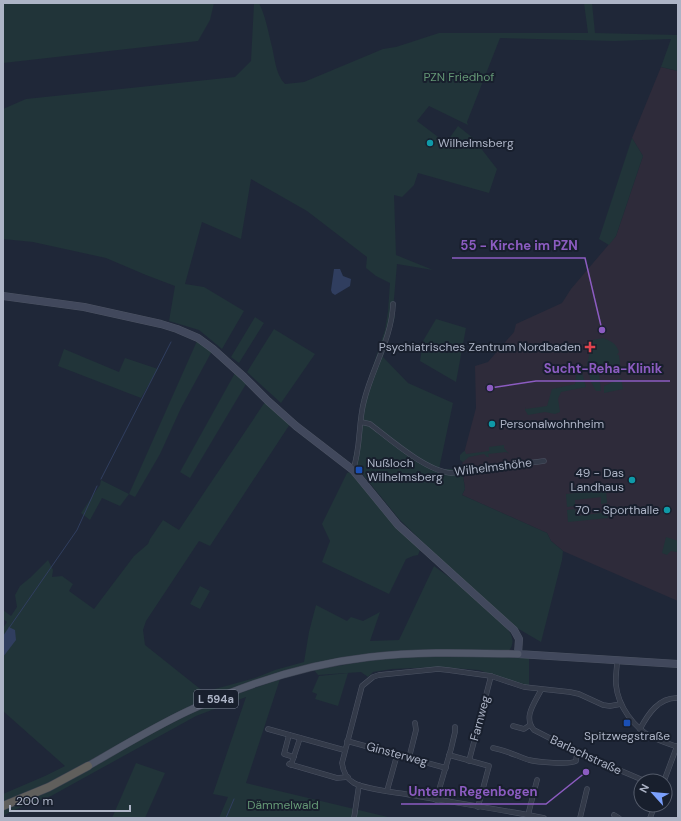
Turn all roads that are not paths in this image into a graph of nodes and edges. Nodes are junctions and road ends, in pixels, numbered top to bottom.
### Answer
1 (3, 296) edge
2 (393, 304) dead end
3 (361, 422) junction
4 (544, 461) dead end
5 (353, 470) junction
6 (518, 654) junction
7 (617, 661) junction
8 (678, 664) edge
9 (491, 676) junction
10 (541, 690) junction
11 (678, 698) edge
12 (620, 704) junction
13 (415, 723) dead end
14 (530, 725) junction
15 (512, 726) dead end
16 (455, 727) dead end
17 (268, 729) dead end
18 (640, 729) junction
19 (289, 735) junction
20 (300, 738) junction
21 (347, 741) junction
22 (677, 747) edge
23 (492, 748) dead end
24 (344, 750) junction
25 (577, 752) junction
26 (397, 754) junction
27 (449, 755) junction
28 (294, 757) junction
29 (409, 758) junction
30 (469, 761) junction
31 (88, 766) joint
32 (446, 768) junction
33 (667, 773) edge
34 (633, 776) edge
35 (348, 777) junction
36 (537, 780) dead end
37 (359, 785) junction
38 (587, 789) dead end
39 (387, 791) junction
40 (436, 800) junction
41 (3, 806) edge
42 (478, 807) junction
43 (528, 815) junction
44 (614, 815) dead end
45 (354, 818) edge
46 (544, 818) edge
47 (580, 818) edge
48 (619, 818) edge

1 - 5 main road
2 - 3 street
3 - 4 street, Wilhelmshöhe
3 - 5 street
5 - 6 main road
6 - 7 main road
6 - 31 main road, L 594a
7 - 8 main road
7 - 12 street
9 - 10 street
9 - 21 street
9 - 30 street, Farnweg
10 - 12 street
10 - 14 street
11 - 18 street
12 - 18 street
13 - 29 street
14 - 15 street
14 - 25 street, Barlachstraße
16 - 27 street
17 - 19 street
18 - 22 street
19 - 20 street
19 - 28 street
20 - 24 street
20 - 28 street
21 - 24 street
21 - 26 street, Ginsterweg
22 - 33 street
23 - 25 street
24 - 35 street
25 - 34 street, Barlachstraße
26 - 29 street, Ginsterweg
26 - 39 street
27 - 30 street
27 - 32 street
28 - 35 street
29 - 32 street, Ginsterweg
30 - 42 street
31 - 41 highway, L 594a
32 - 40 street
35 - 37 street
36 - 43 street
37 - 39 street
37 - 45 street
38 - 47 street
39 - 40 street
40 - 42 street
42 - 43 street
43 - 46 street
44 - 48 street

